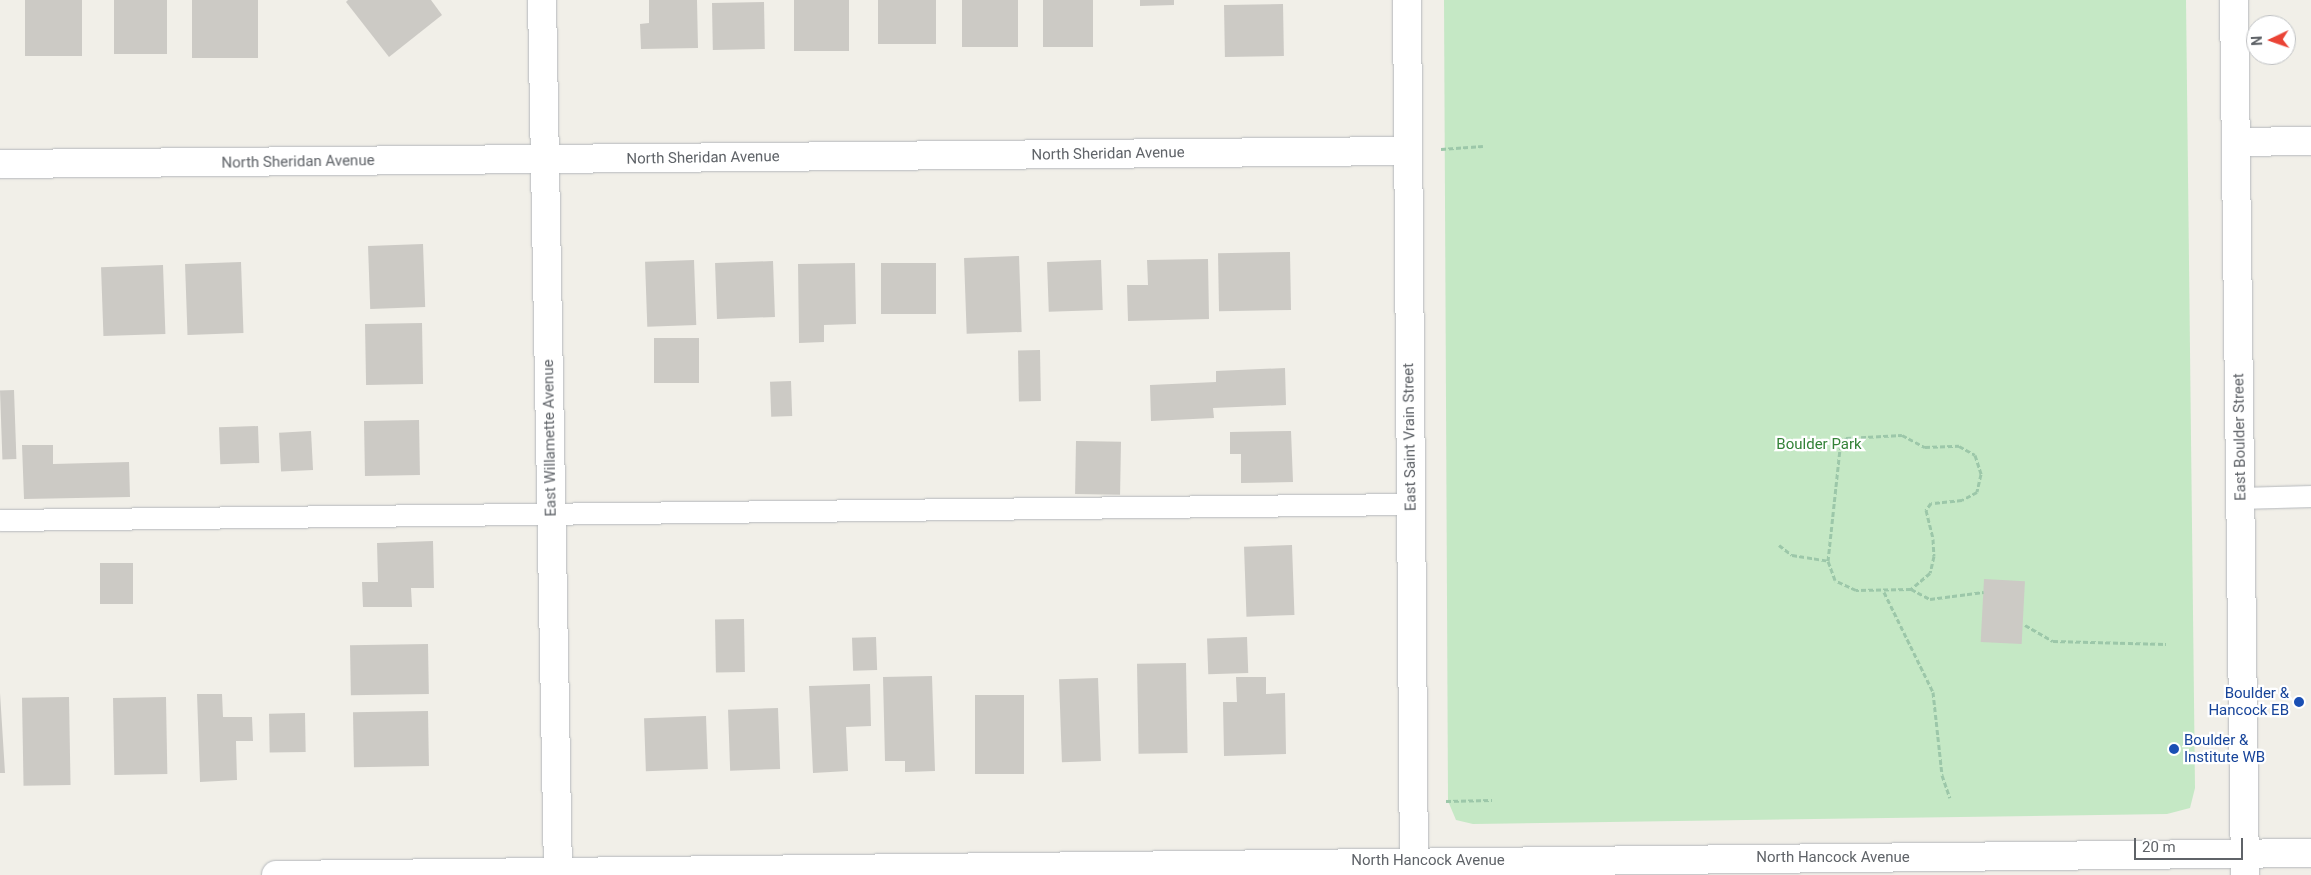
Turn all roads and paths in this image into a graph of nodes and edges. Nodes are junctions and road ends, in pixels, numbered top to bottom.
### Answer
1 (542, 0) edge
2 (1407, 0) edge
3 (2234, 0) edge
4 (2311, 141) edge
5 (2236, 142) junction
6 (1483, 146) dead end
7 (1406, 151) junction
8 (544, 160) junction
9 (0, 164) edge
10 (2311, 496) edge
11 (2240, 498) junction
12 (1410, 504) junction
13 (552, 516) junction
14 (0, 520) edge
15 (1779, 545) dead end
16 (1828, 561) junction
17 (1910, 588) junction
18 (1884, 591) junction
19 (1984, 592) dead end
20 (2025, 624) dead end
21 (2166, 644) dead end
22 (1950, 798) dead end
23 (1492, 800) dead end
24 (1413, 803) junction
25 (2311, 853) edge
26 (2245, 865) edge
27 (1914, 866) edge
28 (1414, 868) edge
29 (844, 871) edge
30 (558, 873) edge
31 (276, 875) edge

1 - 8 street, East Willamette Avenue
2 - 7 street, East Saint Vrain Street
3 - 5 street, East Boulder Street
4 - 5 street
5 - 11 street, East Boulder Street
6 - 7 path
7 - 8 street, North Sheridan Avenue
7 - 12 street, East Saint Vrain Street
8 - 9 street, North Sheridan Avenue
8 - 13 street, East Willamette Avenue
10 - 11 lane
11 - 26 street, East Boulder Street
12 - 13 lane
12 - 24 street, East Saint Vrain Street
13 - 14 lane
13 - 30 street, East Willamette Avenue
15 - 16 path
16 - 17 path
16 - 18 path
17 - 18 path
17 - 19 path
18 - 22 path
20 - 21 path
23 - 24 path
24 - 28 street, East Saint Vrain Street
25 - 26 street, North Hancock Avenue
26 - 27 street, North Hancock Avenue
27 - 28 street, North Hancock Avenue
28 - 29 street, North Hancock Avenue
29 - 30 street, North Hancock Avenue
30 - 31 street, North Hancock Avenue

